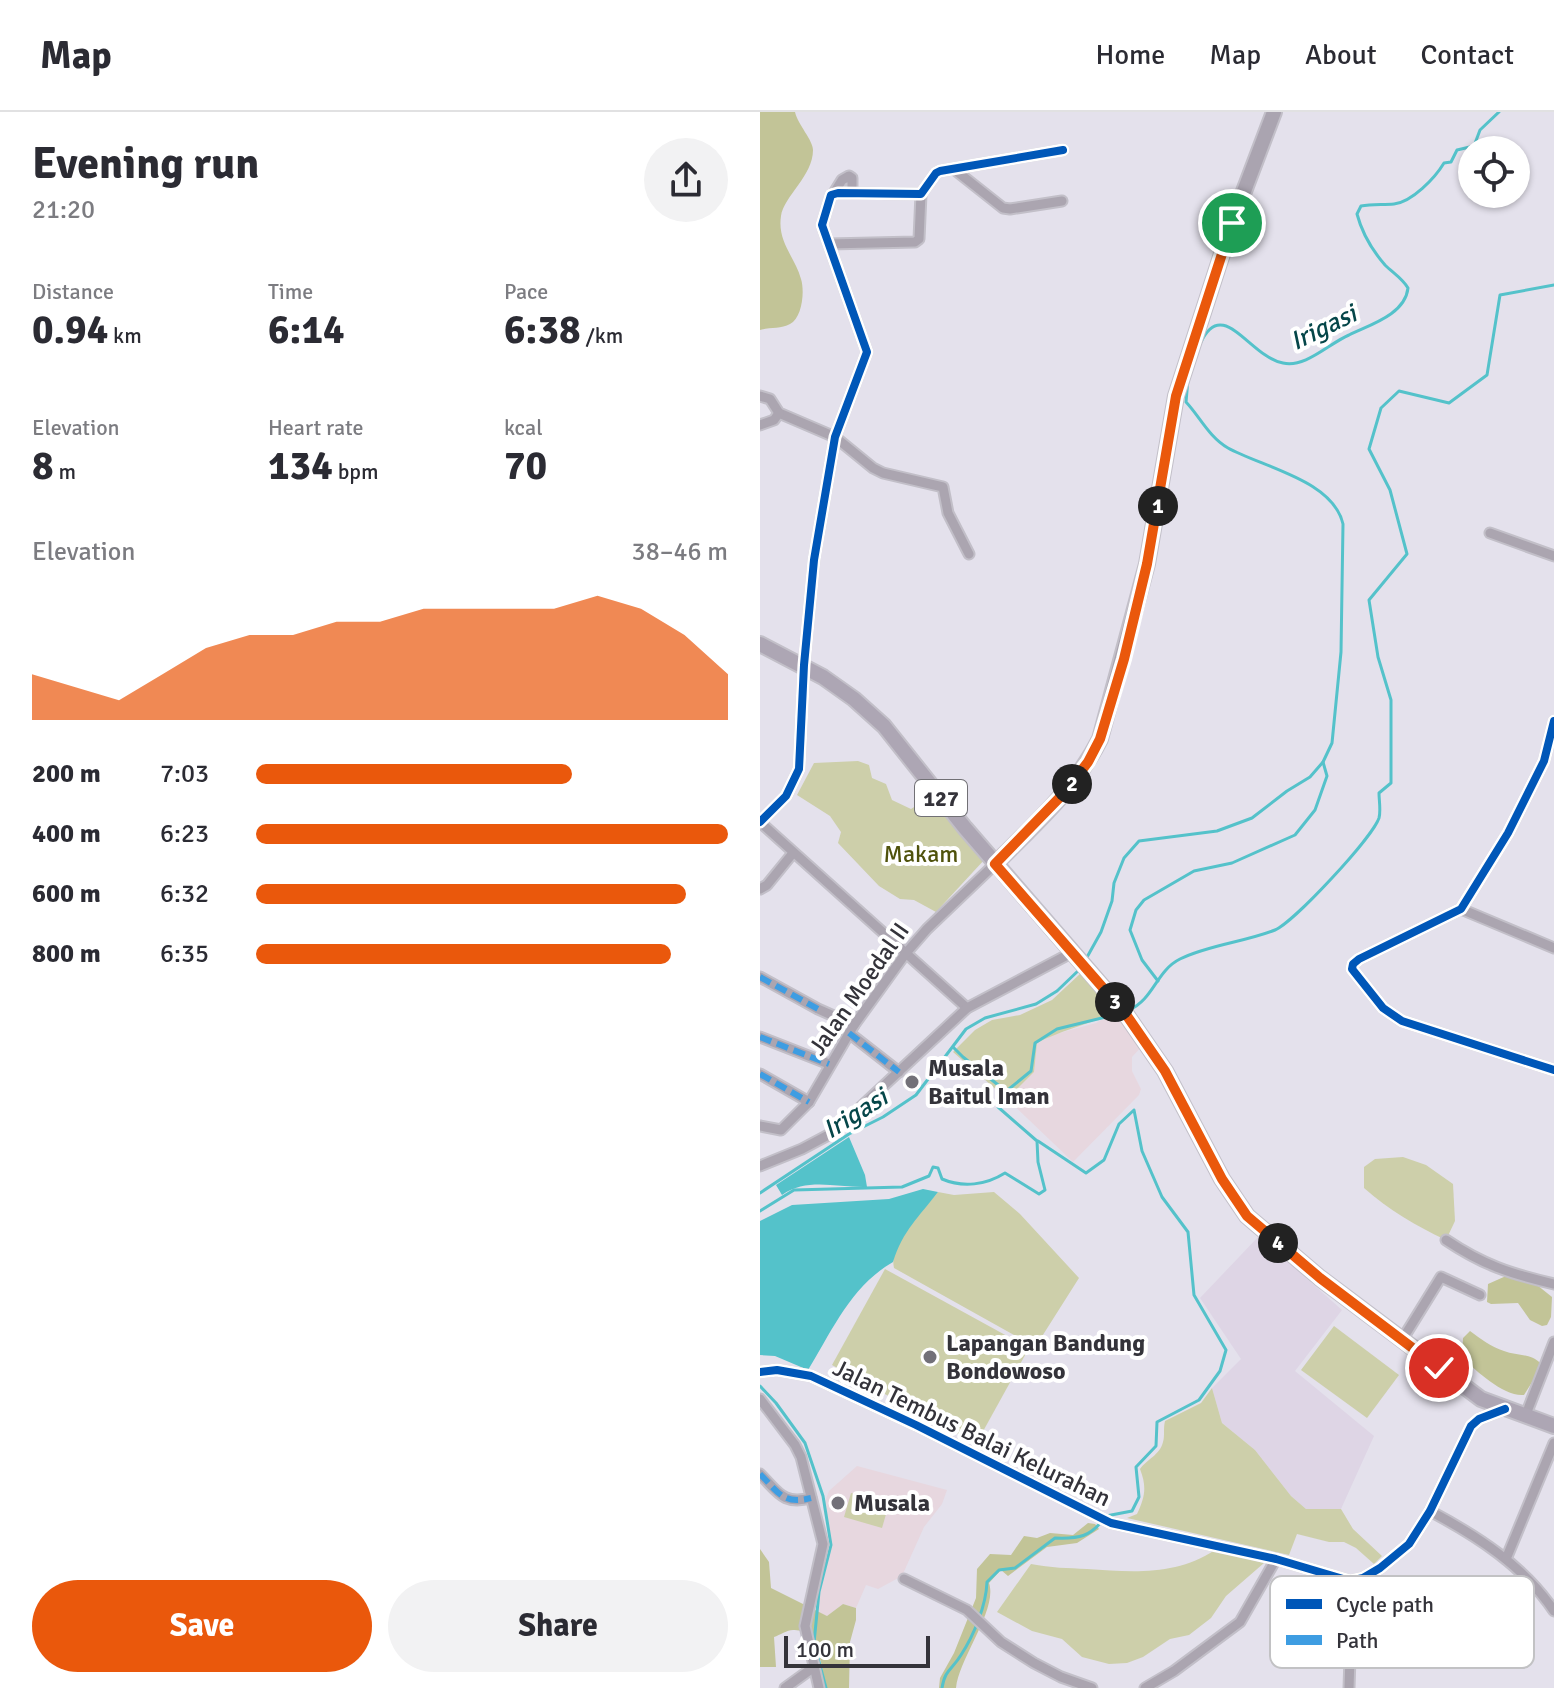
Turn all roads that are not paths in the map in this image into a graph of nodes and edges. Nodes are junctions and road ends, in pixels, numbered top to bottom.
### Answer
1 (1274, 112) edge
2 (1063, 150) dead end
3 (955, 170) junction
4 (834, 193) junction
5 (852, 193) junction
6 (921, 194) junction
7 (1062, 201) dead end
8 (829, 244) junction
9 (760, 396) edge
10 (779, 413) junction
11 (760, 425) edge
12 (835, 437) junction
13 (1490, 533) dead end
14 (969, 554) dead end
15 (1554, 556) edge
16 (760, 644) edge
17 (804, 665) junction
18 (1554, 721) edge
19 (760, 822) edge
20 (793, 853) junction
21 (995, 864) junction
22 (760, 889) edge
23 (1461, 909) junction
24 (1554, 948) edge
25 (1073, 952) junction
26 (906, 953) junction
27 (760, 977) edge
28 (967, 1008) junction
29 (851, 1029) junction
30 (760, 1037) edge
31 (829, 1064) junction
32 (1554, 1070) edge
33 (899, 1072) junction
34 (760, 1074) edge
35 (809, 1102) junction
36 (760, 1126) edge
37 (760, 1166) edge
38 (1446, 1240) dead end
39 (1554, 1284) edge
40 (1480, 1295) dead end
41 (1402, 1340) junction
42 (1554, 1342) edge
43 (760, 1372) edge
44 (760, 1399) edge
45 (1505, 1409) junction
46 (1525, 1417) junction
47 (1554, 1426) edge
48 (1554, 1443) edge
49 (760, 1474) edge
50 (811, 1498) junction
51 (1430, 1511) junction
52 (1276, 1559) junction
53 (1506, 1559) junction
54 (1333, 1576) edge
55 (1366, 1576) edge
56 (1524, 1576) edge
57 (904, 1579) dead end
58 (1534, 1585) edge
59 (1554, 1611) edge
60 (814, 1667) junction
61 (1350, 1668) edge
62 (785, 1688) edge
63 (819, 1688) edge
64 (1092, 1688) edge
65 (1145, 1688) edge
66 (1349, 1688) edge

1 - 21 main road
2 - 3 street
3 - 6 street
3 - 7 street
4 - 5 street
4 - 5 street
4 - 8 street
5 - 6 street
6 - 8 street
8 - 12 street
9 - 10 street
10 - 11 street
10 - 12 street
12 - 14 street
12 - 17 street
13 - 15 street
16 - 17 main road, 127
17 - 19 street
17 - 21 main road, 127
18 - 23 street
19 - 20 street
20 - 22 street
20 - 26 street
21 - 25 main road, 127
21 - 26 street, Jalan Moedal II
23 - 24 street
23 - 32 street
25 - 28 street
25 - 41 main road, 127
26 - 28 street
26 - 29 street, Jalan Moedal II
27 - 29 street
28 - 33 street
29 - 31 street, Jalan Moedal II
29 - 33 street
30 - 31 street
31 - 35 street, Jalan Moedal II
33 - 37 street
34 - 35 street
35 - 36 street, Jalan Moedal II
38 - 39 street
40 - 41 street
41 - 45 main road, 127
42 - 46 street
43 - 52 street, Jalan Tembus Balai Kelurahan
44 - 50 street
45 - 46 main road, 127
45 - 51 street
46 - 47 main road, 127
48 - 53 street
49 - 50 street
50 - 60 street
51 - 53 street
51 - 55 street
52 - 54 street, Jalan Tembus Balai Kelurahan
52 - 65 street
53 - 56 street
57 - 64 street
58 - 59 street
60 - 62 street
60 - 63 street
61 - 66 street

